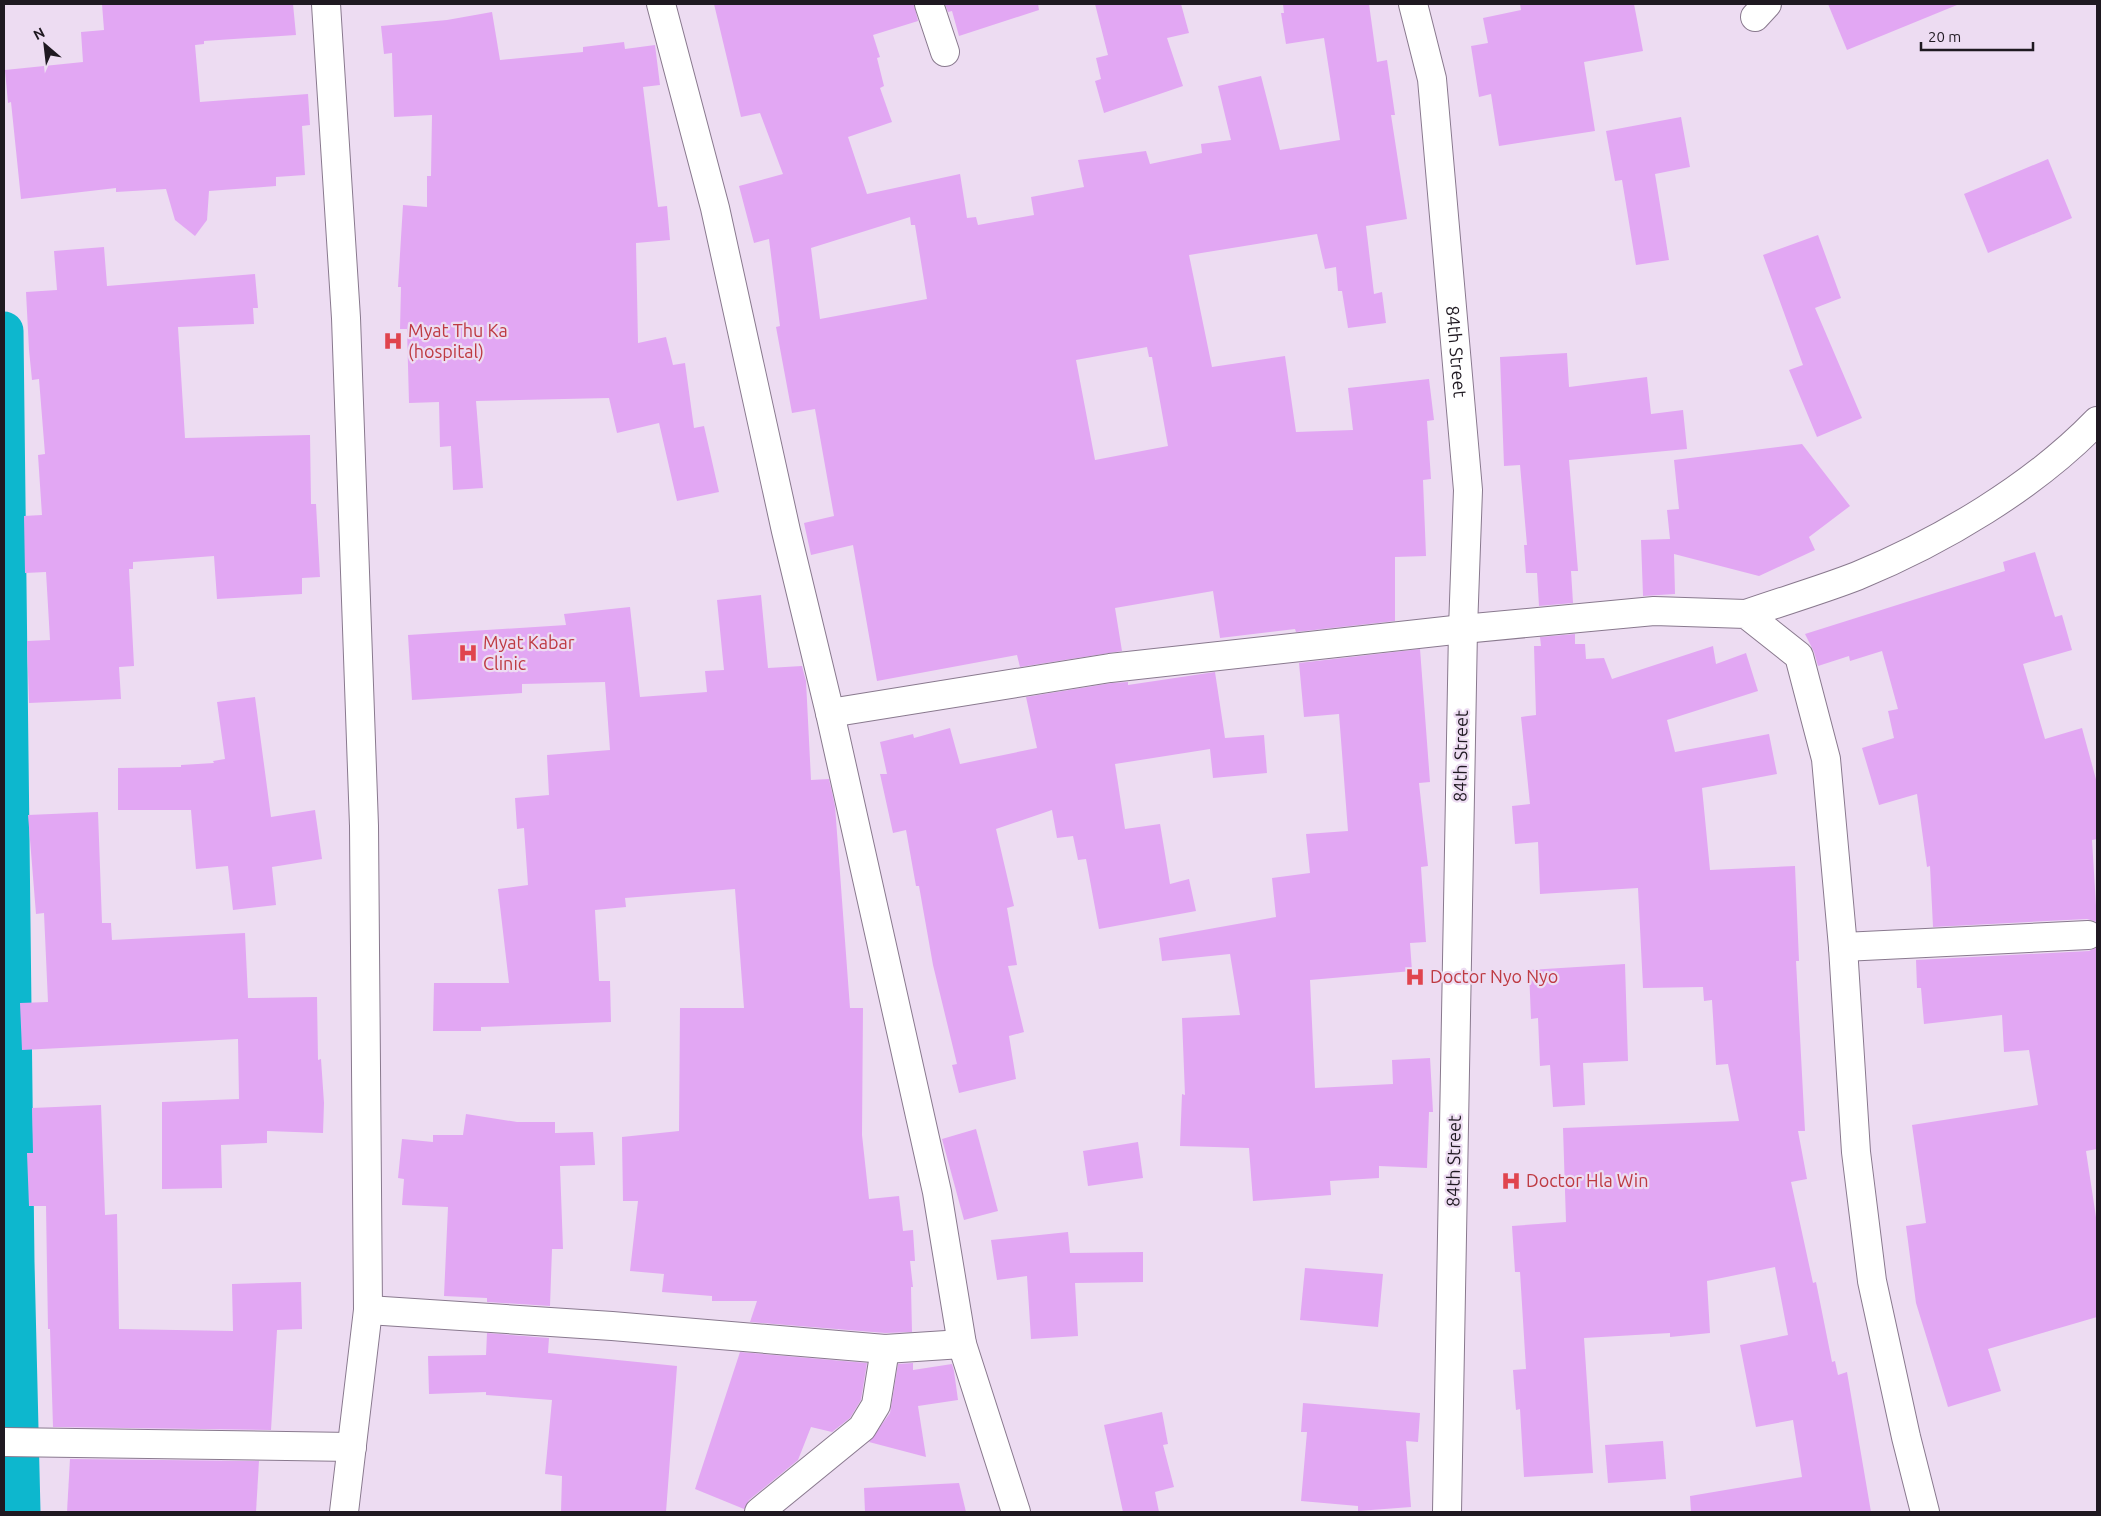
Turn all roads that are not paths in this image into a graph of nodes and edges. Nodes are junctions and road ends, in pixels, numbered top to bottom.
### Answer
1 (326, 4) edge
2 (662, 4) edge
3 (928, 4) edge
4 (1413, 4) edge
5 (945, 52) dead end
6 (2097, 421) edge
7 (1746, 614) junction
8 (1463, 629) junction
9 (830, 713) junction
10 (2088, 935) dead end
11 (1843, 947) junction
12 (368, 1310) junction
13 (962, 1344) junction
14 (884, 1349) junction
15 (16, 1441) edge
16 (352, 1447) junction
17 (344, 1512) edge
18 (759, 1512) edge
19 (1016, 1512) edge
20 (1448, 1512) edge
21 (1924, 1512) edge

1 - 12 street
2 - 9 street
3 - 5 street
4 - 8 street, 84th Street
6 - 7 street
7 - 8 street
7 - 11 street
8 - 9 street
8 - 20 street, 84th Street
9 - 13 street
10 - 11 street
11 - 21 street
12 - 14 street
12 - 16 street
13 - 14 street
13 - 19 street
14 - 18 street
15 - 16 street
16 - 17 street

